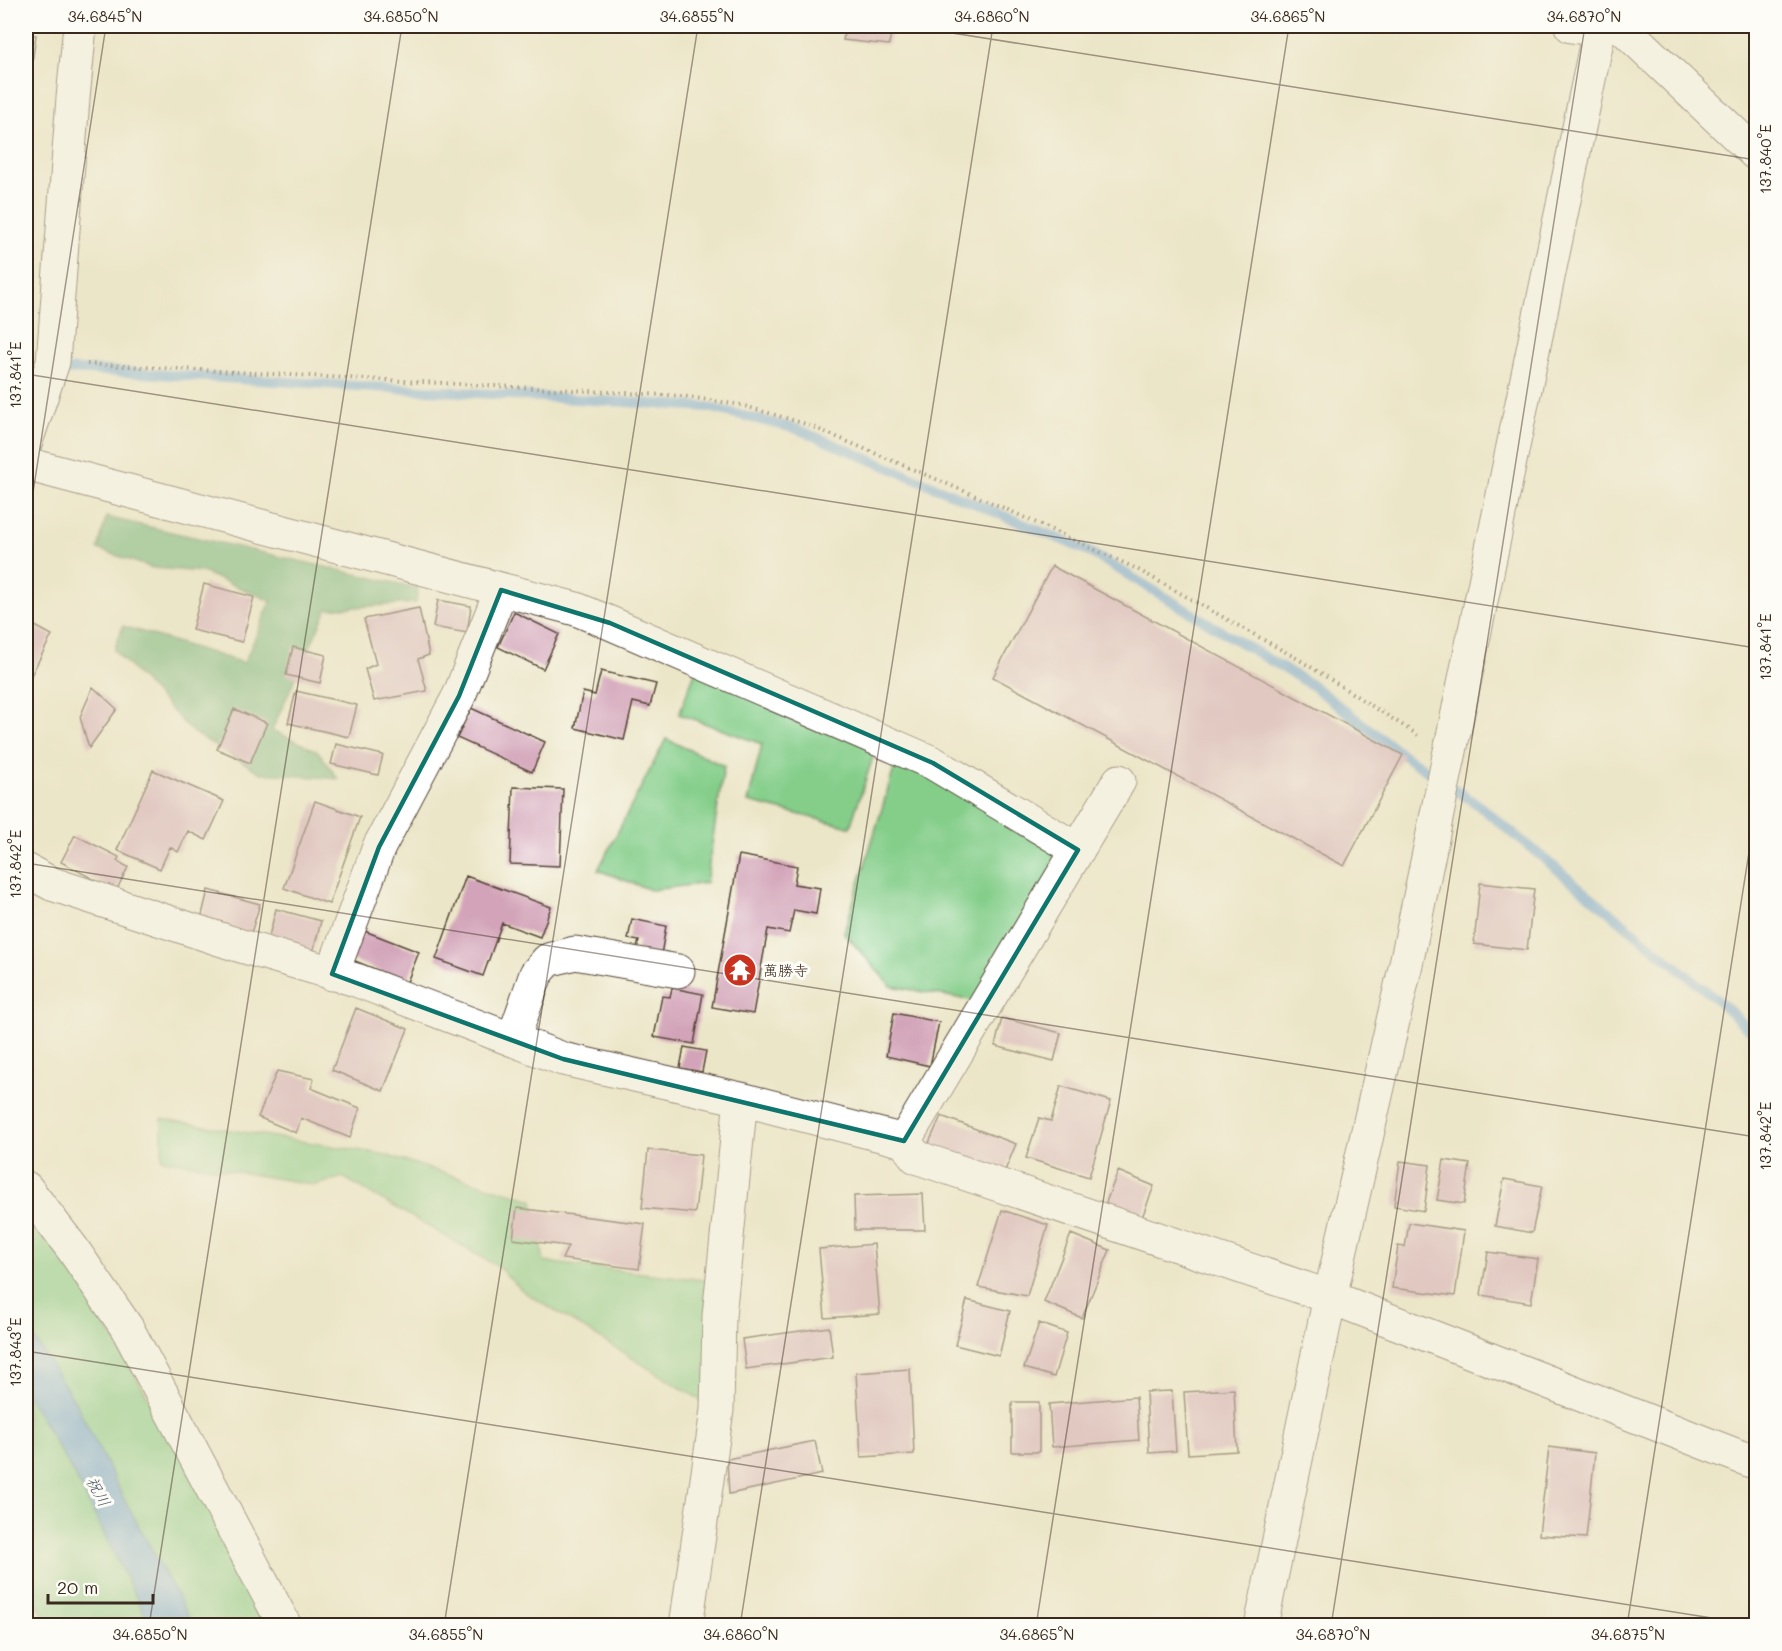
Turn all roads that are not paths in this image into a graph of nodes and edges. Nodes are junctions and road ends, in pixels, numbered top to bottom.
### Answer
1 (80, 26) edge
2 (1598, 27) edge
3 (1756, 154) edge
4 (41, 380) edge
5 (26, 441) edge
6 (26, 464) edge
7 (501, 590) junction
8 (1119, 781) dead end
9 (1078, 850) junction
10 (26, 870) edge
11 (678, 971) dead end
12 (332, 974) junction
13 (513, 1040) junction
14 (741, 1099) junction
15 (904, 1141) junction
16 (26, 1188) edge
17 (1330, 1297) junction
18 (1756, 1463) edge
19 (285, 1626) edge
20 (686, 1626) edge
21 (1262, 1626) edge

1 - 4 street
2 - 3 street
2 - 17 street
4 - 5 street
6 - 7 street
7 - 9 street
7 - 12 street
8 - 9 street
9 - 15 street
10 - 12 street
11 - 13 street
12 - 13 street
13 - 14 street
14 - 15 street
14 - 20 street
15 - 17 street
16 - 19 street
17 - 18 street
17 - 21 street

